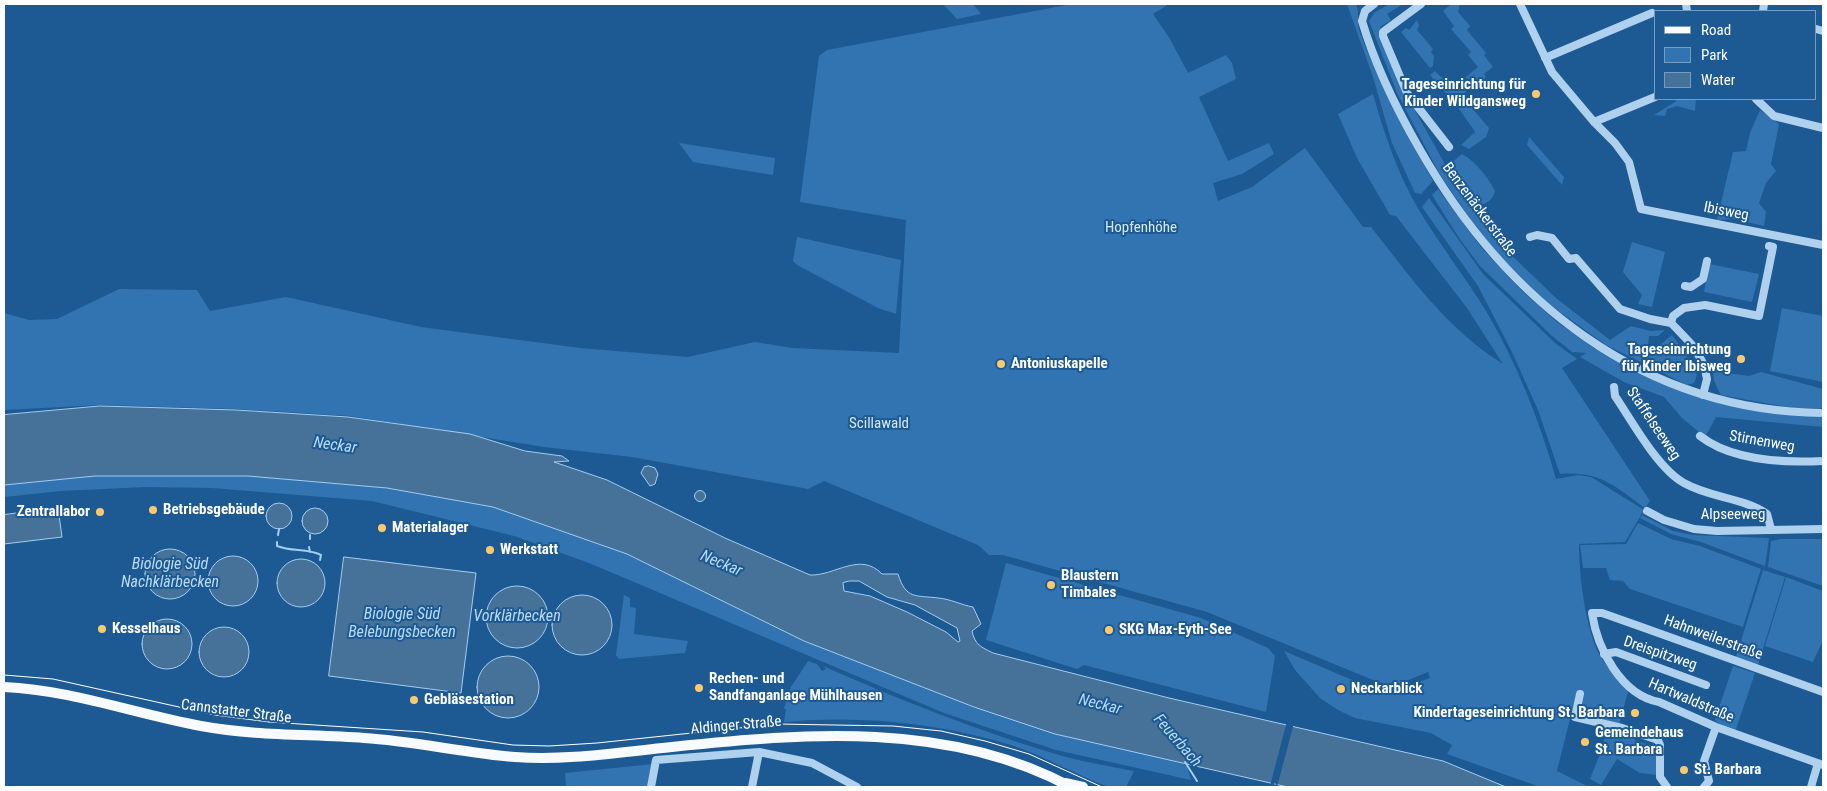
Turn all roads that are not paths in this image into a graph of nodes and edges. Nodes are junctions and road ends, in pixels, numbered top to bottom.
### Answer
1 (1374, 4) edge
2 (1421, 4) edge
3 (1520, 4) edge
4 (1652, 13) dead end
5 (1544, 58) junction
6 (1654, 97) edge
7 (1757, 100) edge
8 (1594, 122) junction
9 (1823, 128) edge
10 (1449, 147) dead end
11 (1530, 238) dead end
12 (1823, 245) edge
13 (1769, 246) dead end
14 (1707, 261) dead end
15 (1685, 286) dead end
16 (1671, 323) junction
17 (1614, 388) dead end
18 (1704, 395) junction
19 (1823, 413) edge
20 (1700, 436) dead end
21 (1823, 462) edge
22 (1647, 510) dead end
23 (1770, 529) junction
24 (1823, 529) edge
25 (1592, 613) joint
26 (1604, 654) junction
27 (1706, 685) dead end
28 (4, 688) edge
29 (1823, 692) edge
30 (1580, 694) dead end
31 (1716, 727) junction
32 (407, 742) joint
33 (759, 752) junction
34 (1821, 764) edge
35 (1061, 782) junction
36 (651, 787) edge
37 (752, 787) edge
38 (857, 787) edge
39 (1071, 787) edge
40 (1083, 787) edge
41 (1667, 787) edge
42 (1704, 787) edge
43 (1811, 787) edge

1 - 18 street, Benzenäckerstraße
2 - 10 street
3 - 5 street
4 - 5 street
5 - 8 street
6 - 8 street
7 - 9 street
8 - 12 street, Ibisweg
11 - 16 street
13 - 16 street
14 - 15 street
16 - 18 street
17 - 23 street, Staffelseeweg
18 - 19 street, Benzenäckerstraße
20 - 21 street, Stirnenweg
22 - 23 street, Alpseeweg
23 - 24 street, Alpseeweg
25 - 26 street, Hartwaldstraße
25 - 29 street, Hahnweilerstraße
26 - 27 street, Dreispitzweg
26 - 31 street, Hartwaldstraße
28 - 32 main road, Cannstatter Straße
30 - 41 street
31 - 34 street, Hartwaldstraße
31 - 42 street
32 - 35 main road, Aldinger Straße
33 - 36 street, Aldinger Straße
33 - 37 street, Aldinger Straße
33 - 38 street, Aldinger Straße
34 - 43 street
35 - 39 main road, Aldinger Straße
35 - 40 main road, Aldinger Straße

